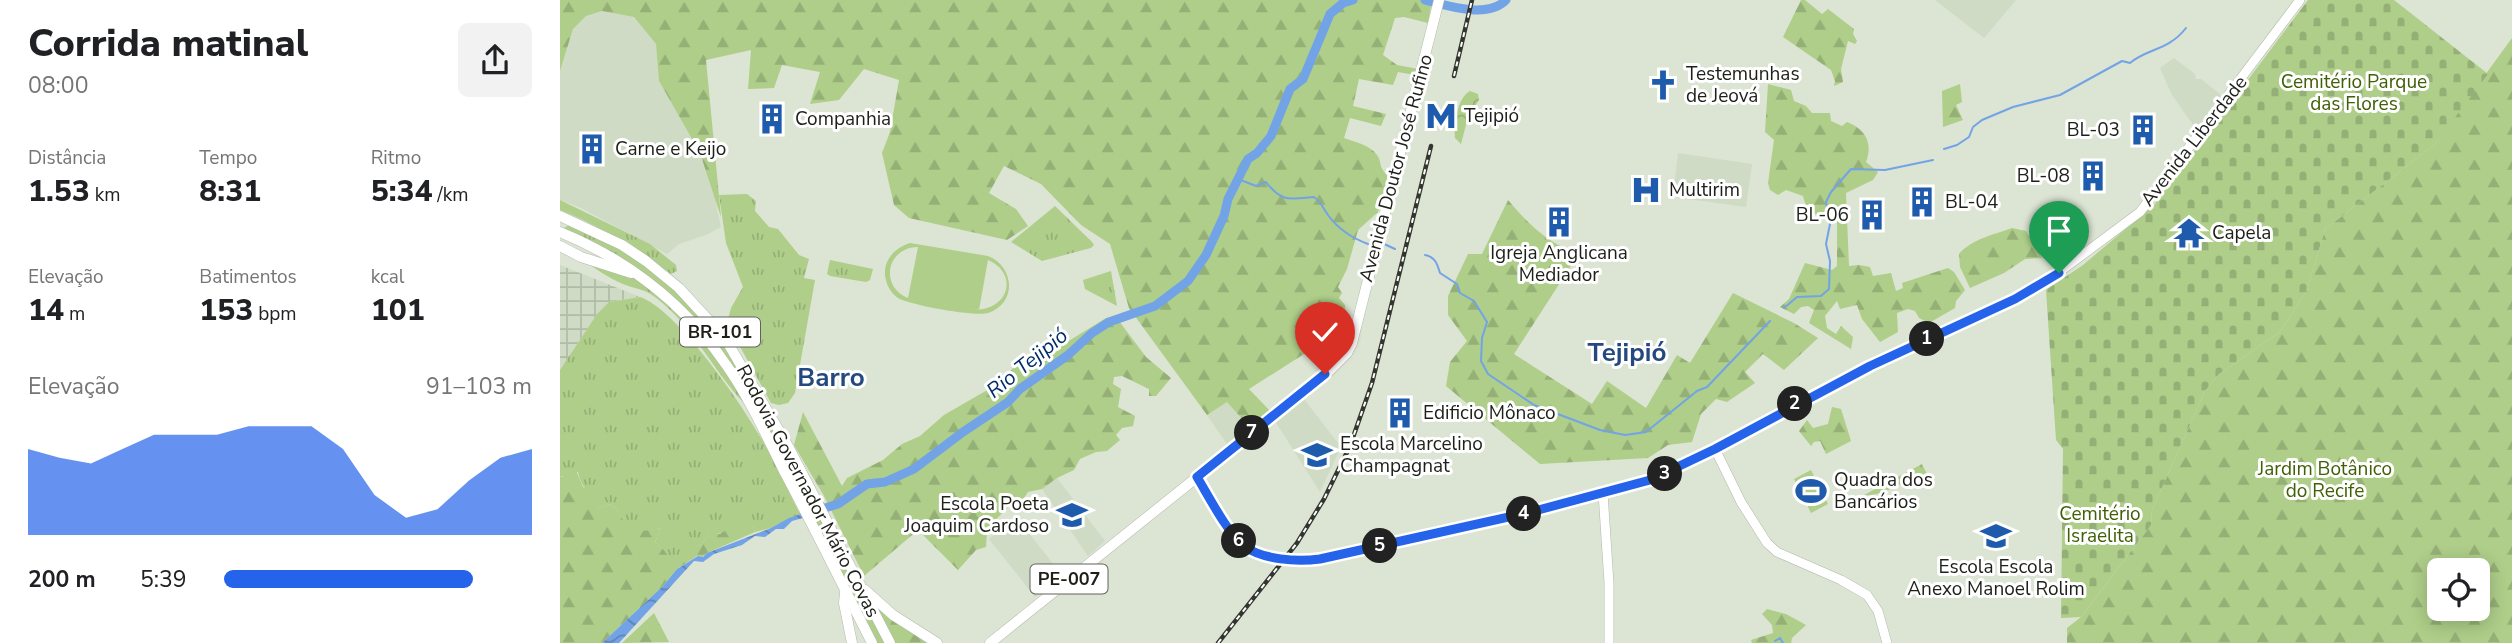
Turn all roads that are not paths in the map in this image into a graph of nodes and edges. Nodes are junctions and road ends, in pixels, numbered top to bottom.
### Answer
1 (2300, 0) edge
2 (1439, 1) edge
3 (560, 216) edge
4 (579, 223) junction
5 (560, 230) edge
6 (560, 246) edge
7 (638, 273) junction
8 (1715, 449) junction
9 (1197, 477) junction
10 (1603, 494) junction
11 (856, 579) junction
12 (845, 593) junction
13 (852, 643) edge
14 (872, 643) edge
15 (890, 643) edge
16 (937, 643) edge
17 (990, 643) edge
18 (1609, 643) edge
19 (1888, 643) edge

1 - 8 main road, Avenida Liberdade
2 - 9 main road, Avenida Doutor José Rufino / PE-007
3 - 4 main road, Rodovia Governador Mário Covas / BR-101
4 - 5 main road
4 - 11 main road, Rodovia Governador Mário Covas / BR-101
5 - 7 main road, Rodovia Governador Mário Covas / BR-101
6 - 7 main road
7 - 12 main road, Rodovia Governador Mário Covas / BR-101
8 - 10 main road, Avenida Liberdade
8 - 19 main road
9 - 10 main road, Avenida Liberdade, bridge
9 - 17 main road, Avenida Doutor José Rufino / PE-007
10 - 18 main road
11 - 15 main road, Rodovia Governador Mário Covas / BR-101
11 - 16 main road
12 - 13 main road
12 - 14 main road, Rodovia Governador Mário Covas / BR-101

